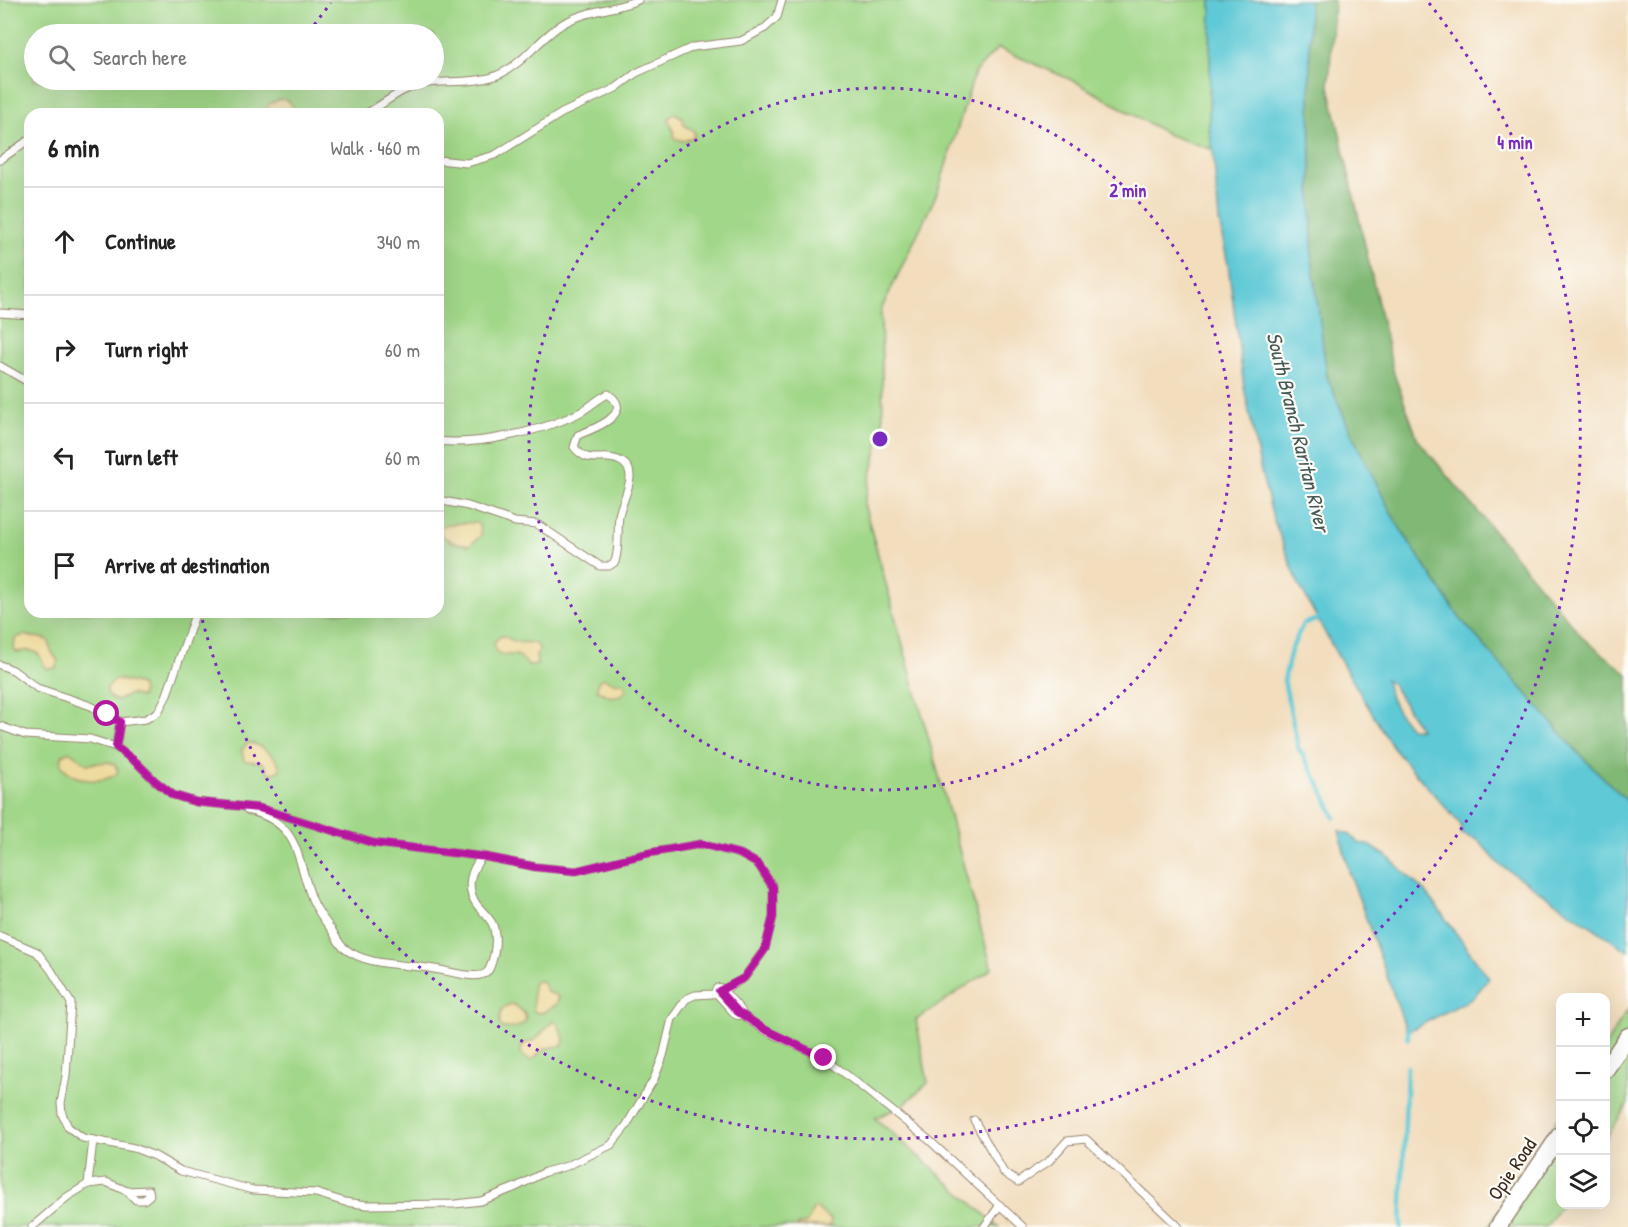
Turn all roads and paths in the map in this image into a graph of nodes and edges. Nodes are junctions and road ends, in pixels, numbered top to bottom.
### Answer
1 (638, 0) edge
2 (782, 0) edge
3 (444, 82) edge
4 (403, 90) edge
5 (374, 108) edge
6 (24, 143) edge
7 (0, 160) edge
8 (444, 161) edge
9 (0, 314) edge
10 (24, 315) edge
11 (0, 366) edge
12 (24, 380) edge
13 (444, 442) edge
14 (444, 501) edge
15 (194, 618) edge
16 (0, 664) edge
17 (120, 722) junction
18 (0, 726) edge
19 (116, 747) junction
20 (218, 804) junction
21 (483, 856) junction
22 (0, 936) edge
23 (719, 991) junction
24 (738, 1012) joint
25 (1628, 1036) edge
26 (1610, 1062) edge
27 (974, 1120) dead end
28 (93, 1140) junction
29 (1556, 1142) edge
30 (88, 1184) junction
31 (127, 1191) dead end
32 (1000, 1205) junction
33 (32, 1227) edge
34 (984, 1227) edge
35 (1023, 1227) edge
36 (1179, 1227) edge
37 (1498, 1227) edge

1 - 3 lane
2 - 8 lane
4 - 5 lane
6 - 7 lane
9 - 10 lane
11 - 12 lane
13 - 14 lane
15 - 17 lane
16 - 17 lane
17 - 19 lane
18 - 19 lane
19 - 20 lane
20 - 21 lane
20 - 21 lane
21 - 23 lane
22 - 28 lane
23 - 24 street
23 - 28 lane
24 - 32 lane
25 - 26 street
27 - 36 lane
28 - 30 lane
29 - 37 street, Opie Road
30 - 31 lane
30 - 33 lane
32 - 34 lane
32 - 35 lane

